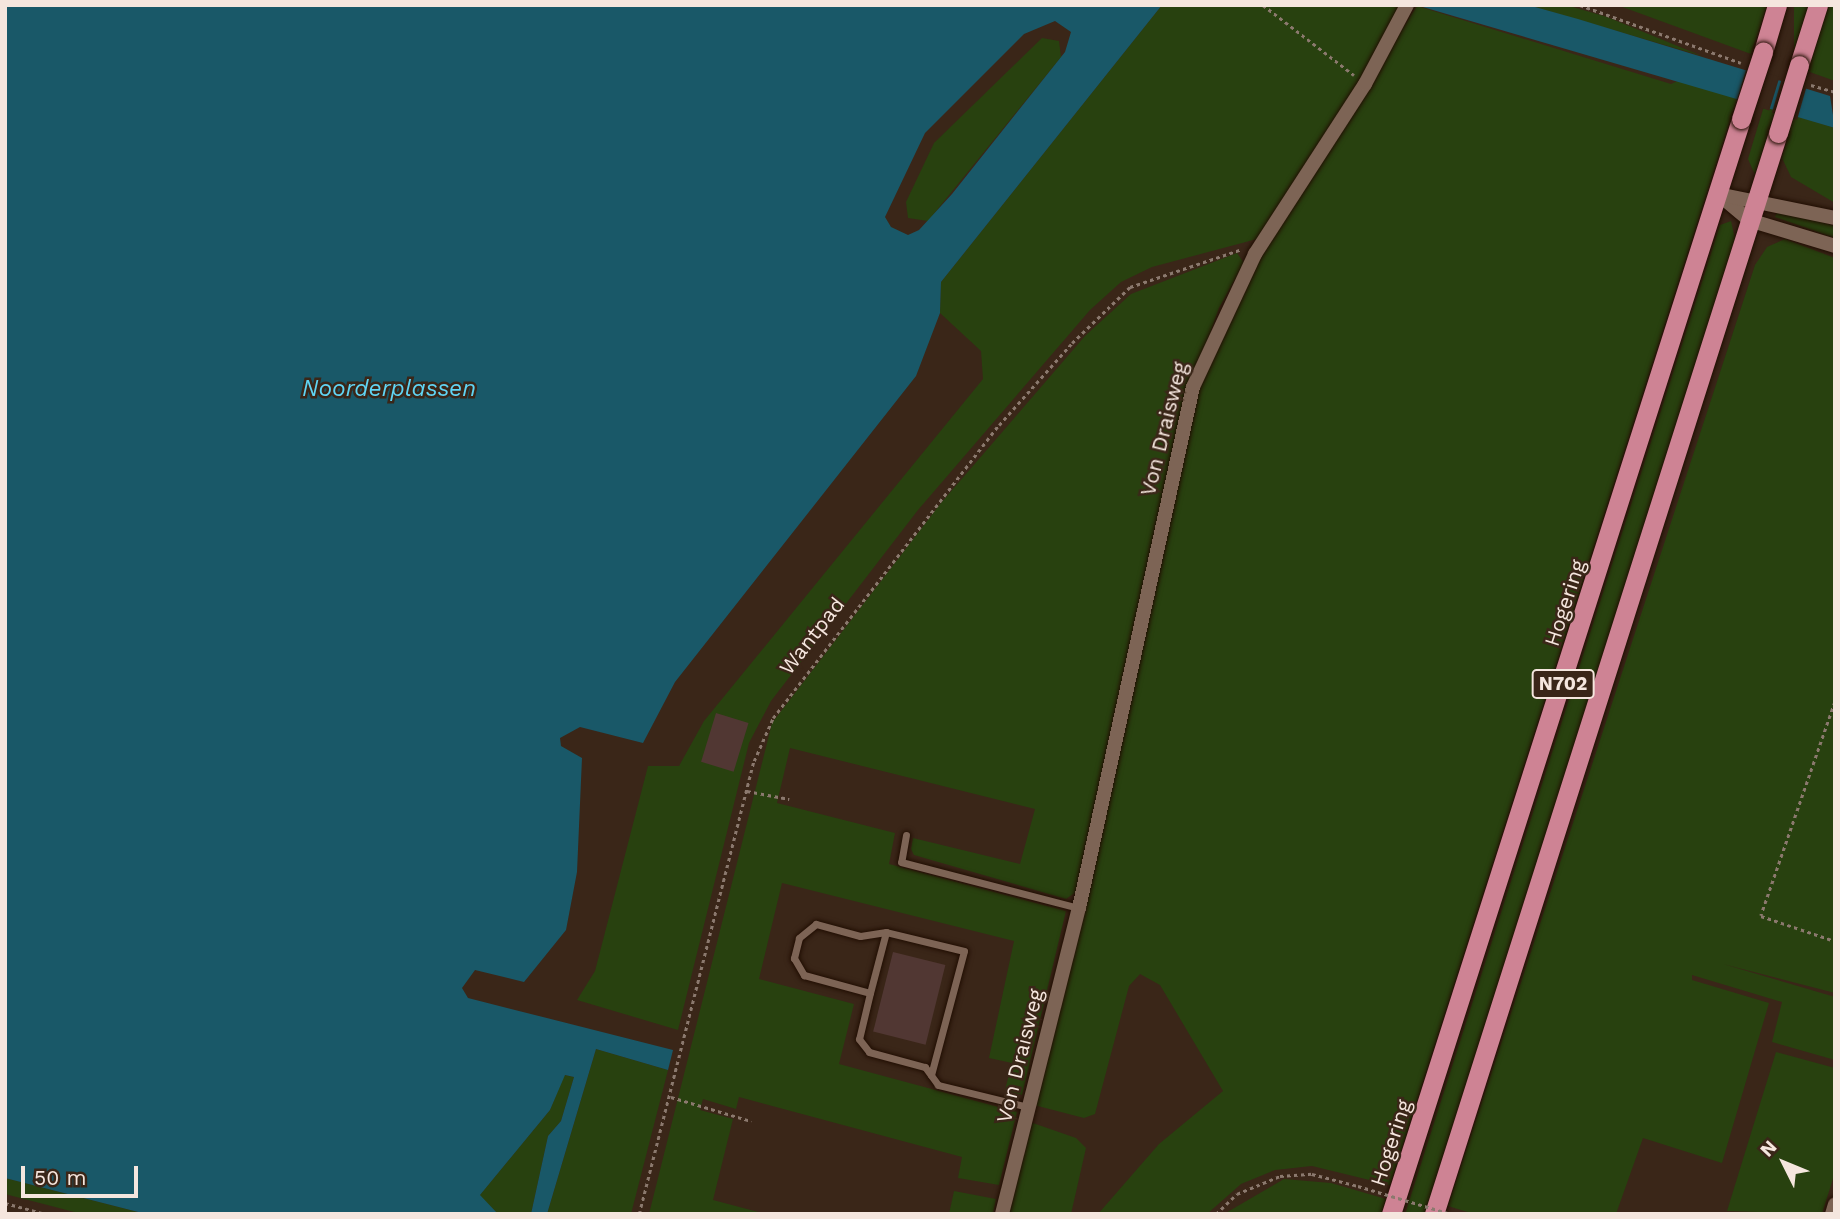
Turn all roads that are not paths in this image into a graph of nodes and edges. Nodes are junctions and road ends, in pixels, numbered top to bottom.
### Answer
1 (1777, 5) edge
2 (1818, 5) edge
3 (1405, 10) edge
4 (1718, 194) junction
5 (1756, 198) junction
6 (1835, 218) edge
7 (1749, 220) junction
8 (1835, 246) edge
9 (906, 835) dead end
10 (1079, 908) junction
11 (886, 932) junction
12 (870, 993) junction
13 (931, 1074) junction
14 (1028, 1107) junction
15 (1835, 1204) edge
16 (1002, 1214) edge
17 (1391, 1214) edge
18 (1434, 1214) edge
19 (1832, 1214) edge

1 - 4 highway, Hogering / N702, bridge
2 - 5 highway, N702, bridge
3 - 10 street, Von Draisweg
4 - 5 street
4 - 7 street
4 - 17 highway, Hogering / N702
5 - 6 street
5 - 7 highway, N702
7 - 8 street
7 - 18 highway, N702
9 - 10 lane
10 - 14 street, Von Draisweg
11 - 12 lane
11 - 12 lane
11 - 13 lane
12 - 13 lane
13 - 14 lane
14 - 16 street, Von Draisweg
15 - 19 street

